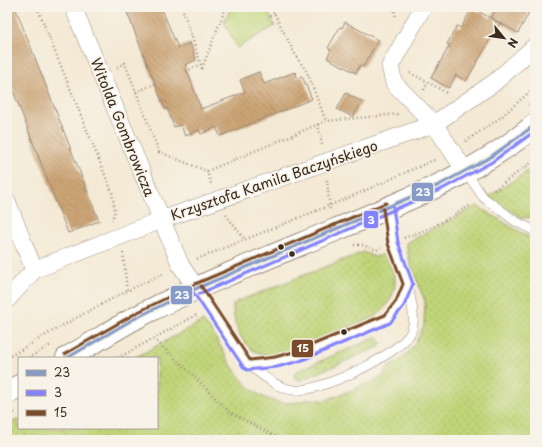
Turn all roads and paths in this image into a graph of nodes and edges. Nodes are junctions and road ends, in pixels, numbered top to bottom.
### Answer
1 (37, 7) edge
2 (73, 7) edge
3 (182, 7) edge
4 (226, 7) edge
5 (271, 7) edge
6 (423, 7) edge
7 (274, 13) junction
8 (270, 16) dead end
9 (535, 46) edge
10 (200, 64) junction
11 (114, 68) dead end
12 (186, 71) dead end
13 (157, 83) dead end
14 (535, 87) edge
15 (136, 92) junction
16 (434, 124) junction
17 (535, 125) edge
18 (452, 150) junction
19 (159, 152) dead end
20 (535, 160) edge
21 (207, 170) dead end
22 (466, 172) junction
23 (7, 178) edge
24 (10, 197) edge
25 (483, 197) junction
26 (388, 208) junction
27 (161, 220) junction
28 (112, 221) junction
29 (105, 224) dead end
30 (535, 230) edge
31 (117, 238) junction
32 (393, 243) junction
33 (349, 247) dead end
34 (181, 266) junction
35 (34, 270) junction
36 (408, 284) junction
37 (197, 289) junction
38 (127, 290) junction
39 (7, 300) edge
40 (210, 307) junction
41 (154, 339) junction
42 (70, 357) edge
43 (120, 357) edge
44 (7, 358) edge
45 (248, 365) junction
46 (18, 387) edge
47 (7, 393) edge
48 (282, 440) edge

1 - 28 path
2 - 27 street, Witolda Gombrowicza
3 - 10 path
4 - 10 path
5 - 7 path
6 - 16 street
7 - 8 path
7 - 21 path
9 - 16 street, Krzysztofa Kamila Baczyńskiego
10 - 12 path
11 - 15 path
13 - 15 path
14 - 18 path
15 - 19 path
16 - 18 street
16 - 27 street, Krzysztofa Kamila Baczyńskiego
17 - 22 street
18 - 22 street
18 - 34 path
20 - 25 path
22 - 25 lane
22 - 26 street
23 - 24 path
24 - 35 street
25 - 30 lane
25 - 32 path
26 - 32 lane
26 - 37 street
27 - 31 street, Krzysztofa Kamila Baczyńskiego
27 - 34 street, Witolda Gombrowicza
28 - 29 path
28 - 31 path
31 - 35 street, Krzysztofa Kamila Baczyńskiego
31 - 38 path
32 - 33 path
32 - 36 lane
34 - 37 street, Witolda Gombrowicza
34 - 38 path
35 - 39 street, Krzysztofa Kamila Baczyńskiego
36 - 45 lane
36 - 45 lane
37 - 40 lane
37 - 42 street
38 - 44 path
40 - 41 path
40 - 45 lane
41 - 43 path
41 - 48 path
46 - 47 street

